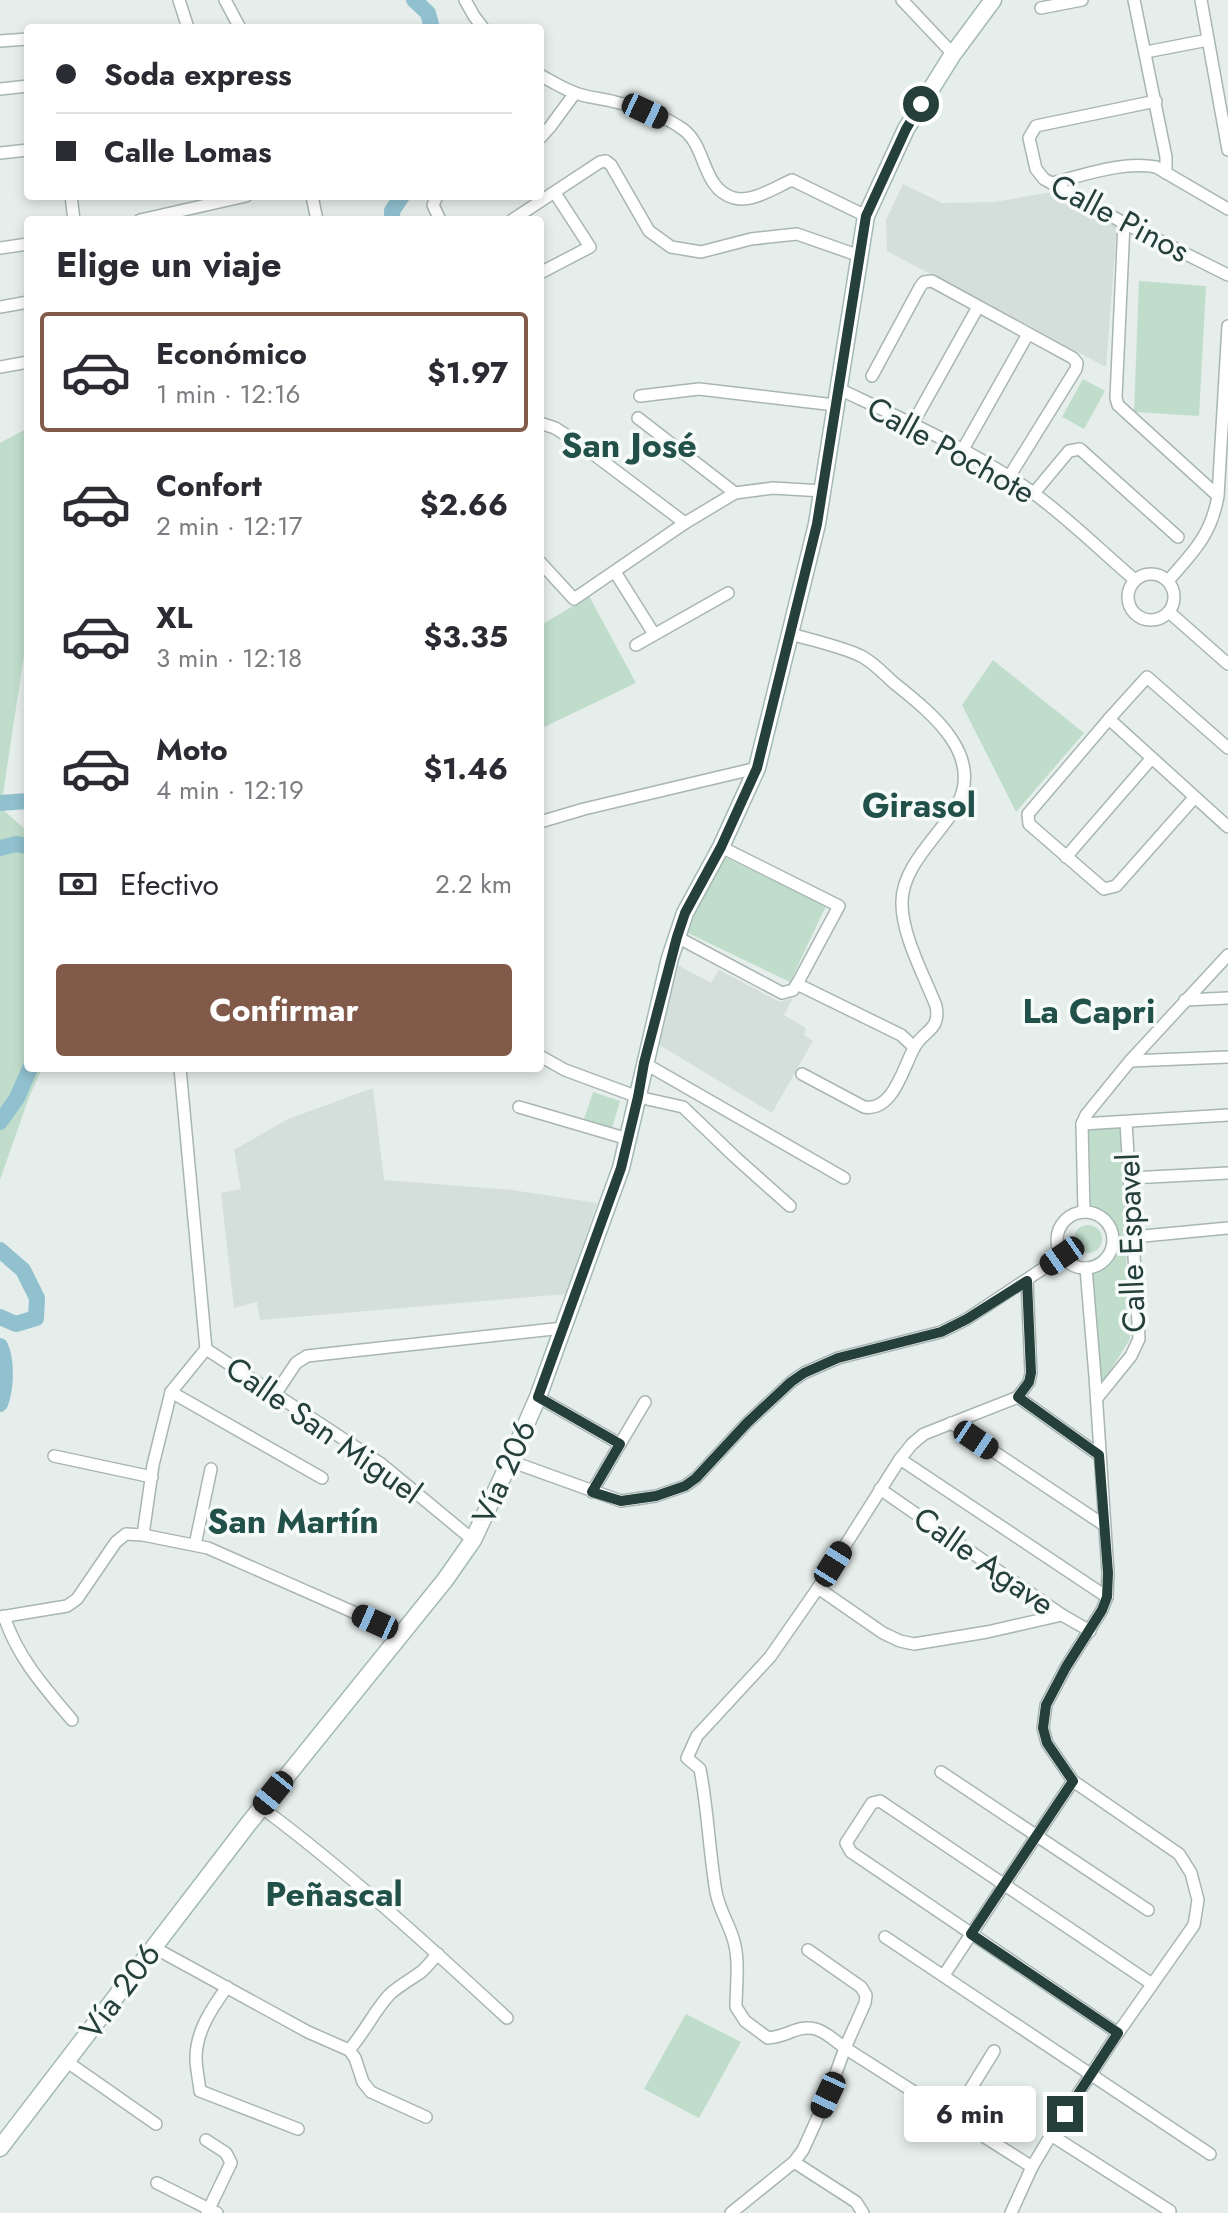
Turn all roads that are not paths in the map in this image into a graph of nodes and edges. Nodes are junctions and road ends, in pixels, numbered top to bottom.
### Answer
1 (179, 0) edge
2 (225, 0) edge
3 (465, 0) edge
4 (902, 0) edge
5 (993, 0) edge
6 (1082, 0) edge
7 (1134, 0) edge
8 (1201, 0) edge
9 (1041, 8) dead end
10 (187, 24) edge
11 (238, 24) edge
12 (480, 24) edge
13 (24, 39) edge
14 (1208, 40) junction
15 (0, 41) edge
16 (1146, 52) junction
17 (953, 54) junction
18 (544, 77) edge
19 (24, 86) edge
20 (0, 89) edge
21 (575, 93) junction
22 (1156, 101) junction
23 (544, 134) edge
24 (24, 150) edge
25 (1228, 150) edge
26 (0, 153) edge
27 (1166, 173) junction
28 (1052, 183) junction
29 (555, 193) junction
30 (227, 200) edge
31 (544, 200) edge
32 (544, 200) edge
33 (1228, 209) edge
34 (157, 216) edge
35 (518, 216) edge
36 (866, 216) junction
37 (1124, 223) junction
38 (24, 245) edge
39 (0, 248) edge
40 (860, 256) junction
41 (544, 271) edge
42 (1228, 275) edge
43 (24, 303) edge
44 (0, 307) edge
45 (978, 307) junction
46 (1228, 326) edge
47 (1028, 334) junction
48 (24, 363) edge
49 (0, 367) edge
50 (872, 376) dead end
51 (640, 396) dead end
52 (836, 396) junction
53 (638, 418) dead end
54 (544, 424) edge
55 (912, 425) junction
56 (962, 451) junction
57 (1009, 477) junction
58 (823, 491) junction
59 (735, 493) junction
60 (1034, 493) junction
61 (1218, 496) junction
62 (685, 523) junction
63 (1178, 537) dead end
64 (544, 566) edge
65 (615, 572) junction
66 (1135, 580) junction
67 (1168, 581) junction
68 (728, 593) dead end
69 (1169, 612) junction
70 (654, 634) junction
71 (791, 634) junction
72 (636, 645) dead end
73 (1228, 664) edge
74 (1109, 719) junction
75 (1228, 748) edge
76 (1151, 759) junction
77 (757, 768) junction
78 (1194, 798) junction
79 (544, 821) edge
80 (1228, 827) edge
81 (721, 847) junction
82 (1066, 857) junction
83 (677, 937) junction
84 (1228, 955) edge
85 (797, 984) junction
86 (1228, 998) edge
87 (1185, 1000) junction
88 (914, 1047) junction
89 (1228, 1057) edge
90 (544, 1058) edge
91 (1130, 1061) junction
92 (644, 1063) junction
93 (180, 1072) edge
94 (802, 1074) dead end
95 (638, 1097) junction
96 (519, 1107) dead end
97 (1228, 1115) edge
98 (1126, 1122) junction
99 (1082, 1124) junction
100 (628, 1139) junction
101 (1228, 1173) edge
102 (844, 1178) dead end
103 (1130, 1178) junction
104 (790, 1206) dead end
105 (1084, 1212) junction
106 (1228, 1228) edge
107 (1133, 1237) junction
108 (1062, 1256) junction
109 (1086, 1268) junction
110 (1027, 1281) junction
111 (563, 1328) junction
112 (206, 1349) junction
113 (171, 1392) junction
114 (276, 1393) junction
115 (538, 1397) junction
116 (1018, 1397) junction
117 (1097, 1398) junction
118 (645, 1402) dead end
119 (951, 1423) junction
120 (620, 1444) junction
121 (1099, 1455) junction
122 (54, 1456) dead end
123 (900, 1459) junction
124 (510, 1461) junction
125 (211, 1469) dead end
126 (152, 1477) junction
127 (322, 1478) dead end
128 (880, 1489) junction
129 (592, 1492) junction
130 (1104, 1525) junction
131 (143, 1535) junction
132 (473, 1540) junction
133 (195, 1545) junction
134 (818, 1588) junction
135 (1107, 1597) junction
136 (1062, 1615) junction
137 (2, 1617) edge
138 (1090, 1631) junction
139 (403, 1634) junction
140 (72, 1720) dead end
141 (941, 1772) dead end
142 (1073, 1781) junction
143 (261, 1807) junction
144 (1036, 1835) junction
145 (1003, 1885) junction
146 (1148, 1910) dead end
147 (971, 1934) junction
148 (885, 1937) dead end
149 (153, 1947) junction
150 (808, 1950) dead end
151 (438, 1954) junction
152 (944, 1975) junction
153 (1152, 1984) junction
154 (227, 1987) junction
155 (507, 2018) dead end
156 (1118, 2033) junction
157 (845, 2048) junction
158 (349, 2050) junction
159 (994, 2051) dead end
160 (66, 2061) junction
161 (1091, 2074) junction
162 (954, 2116) junction
163 (426, 2117) dead end
164 (156, 2124) dead end
165 (298, 2129) dead end
166 (1051, 2135) junction
167 (206, 2140) dead end
168 (0, 2148) edge
169 (1210, 2154) dead end
170 (794, 2162) junction
171 (1032, 2167) junction
172 (157, 2183) dead end
173 (856, 2202) junction
174 (1170, 2211) dead end
175 (211, 2212) edge
176 (731, 2213) edge
177 (846, 2213) edge
178 (863, 2213) edge
179 (1011, 2213) edge

1 - 10 street
2 - 11 street
3 - 12 street
4 - 17 street
5 - 17 main road, Vía 206
6 - 9 street
7 - 16 street
8 - 14 street
13 - 15 street
14 - 16 street
14 - 25 street
16 - 22 street
17 - 36 main road, Vía 206
18 - 21 street
19 - 20 street
21 - 23 street
21 - 36 street
22 - 27 street
22 - 28 street, Calle Pinos
24 - 26 street
27 - 28 street
27 - 33 street
28 - 37 street, Calle Pinos
29 - 32 street
29 - 40 street
29 - 41 street
30 - 34 street
31 - 35 street
36 - 40 main road, Vía 206
37 - 42 street, Calle Pinos
37 - 61 street
38 - 39 street
40 - 52 main road, Vía 206
43 - 44 street
45 - 47 street
45 - 50 street
45 - 55 street
46 - 61 street
47 - 56 street
47 - 57 street
48 - 49 street
51 - 52 street, Calle Pochote
52 - 55 street, Calle Pochote
52 - 58 main road, Vía 206
53 - 59 street
54 - 62 street
55 - 56 street, Calle Pochote
56 - 57 street, Calle Pochote
57 - 60 street, Calle Pochote
58 - 59 street
58 - 71 main road, Vía 206
59 - 62 street
60 - 63 street
60 - 66 street, Calle Pochote
61 - 67 street
62 - 65 street
64 - 65 street
65 - 70 street
66 - 67 street
66 - 69 street
67 - 69 street
68 - 70 street
69 - 73 street
70 - 72 street
71 - 77 main road, Vía 206
71 - 88 street
74 - 75 street
74 - 76 street
74 - 82 street
76 - 78 street
76 - 82 street
77 - 79 street
77 - 81 main road, Vía 206
78 - 80 street
78 - 82 street
81 - 83 main road, Vía 206
81 - 85 street
83 - 85 street
83 - 92 main road, Vía 206
84 - 87 street
85 - 88 street
86 - 87 street
87 - 91 street
88 - 94 street
89 - 91 street
90 - 95 street
91 - 99 street
92 - 95 main road, Vía 206
92 - 102 street
93 - 112 street, Calle San Miguel
95 - 100 main road, Vía 206
95 - 104 street
96 - 100 street
97 - 98 street
98 - 99 street
98 - 103 street, Calle Espavel
99 - 105 street
100 - 111 main road, Vía 206
101 - 103 street
103 - 107 street, Calle Espavel
105 - 108 street
105 - 109 street
106 - 107 street
107 - 117 street, Calle Espavel
108 - 109 street
108 - 110 street
109 - 117 street
110 - 116 street
110 - 129 street
111 - 114 street
111 - 115 main road, Vía 206
112 - 113 street
112 - 114 street, Calle San Miguel
113 - 126 street
113 - 127 street
114 - 132 street, Calle San Miguel
115 - 120 street
115 - 124 main road, Vía 206
116 - 119 street
116 - 121 street
117 - 121 street
118 - 120 street
119 - 123 street
119 - 130 street
120 - 129 street
121 - 130 street
122 - 126 street
123 - 128 street
123 - 135 street
124 - 129 street
124 - 132 main road, Vía 206
125 - 133 street
126 - 131 street
128 - 134 street
128 - 136 street, Calle Agave
130 - 135 street
131 - 133 street
131 - 137 street
132 - 139 main road, Vía 206
133 - 139 street
134 - 136 street
134 - 157 street
135 - 138 street
136 - 138 street, Calle Agave
137 - 140 street
138 - 142 street
139 - 143 main road, Vía 206
141 - 144 street
142 - 144 street
142 - 153 street
143 - 149 main road, Vía 206
143 - 151 street
144 - 145 street
144 - 146 street
145 - 147 street
145 - 147 street
145 - 153 street
147 - 152 street
147 - 156 street
148 - 152 street
149 - 154 street
149 - 160 main road, Vía 206
150 - 157 street
151 - 155 street
151 - 158 street
152 - 161 street
153 - 156 street
154 - 158 street
154 - 165 street
156 - 161 street
157 - 162 street
157 - 170 street
158 - 163 street
159 - 162 street
160 - 164 street
160 - 168 main road, Vía 206
161 - 166 street
161 - 169 street
162 - 171 street
166 - 171 street
166 - 174 street
167 - 175 street
170 - 173 street
170 - 176 street
171 - 179 street
172 - 175 street
173 - 177 street
173 - 178 street

